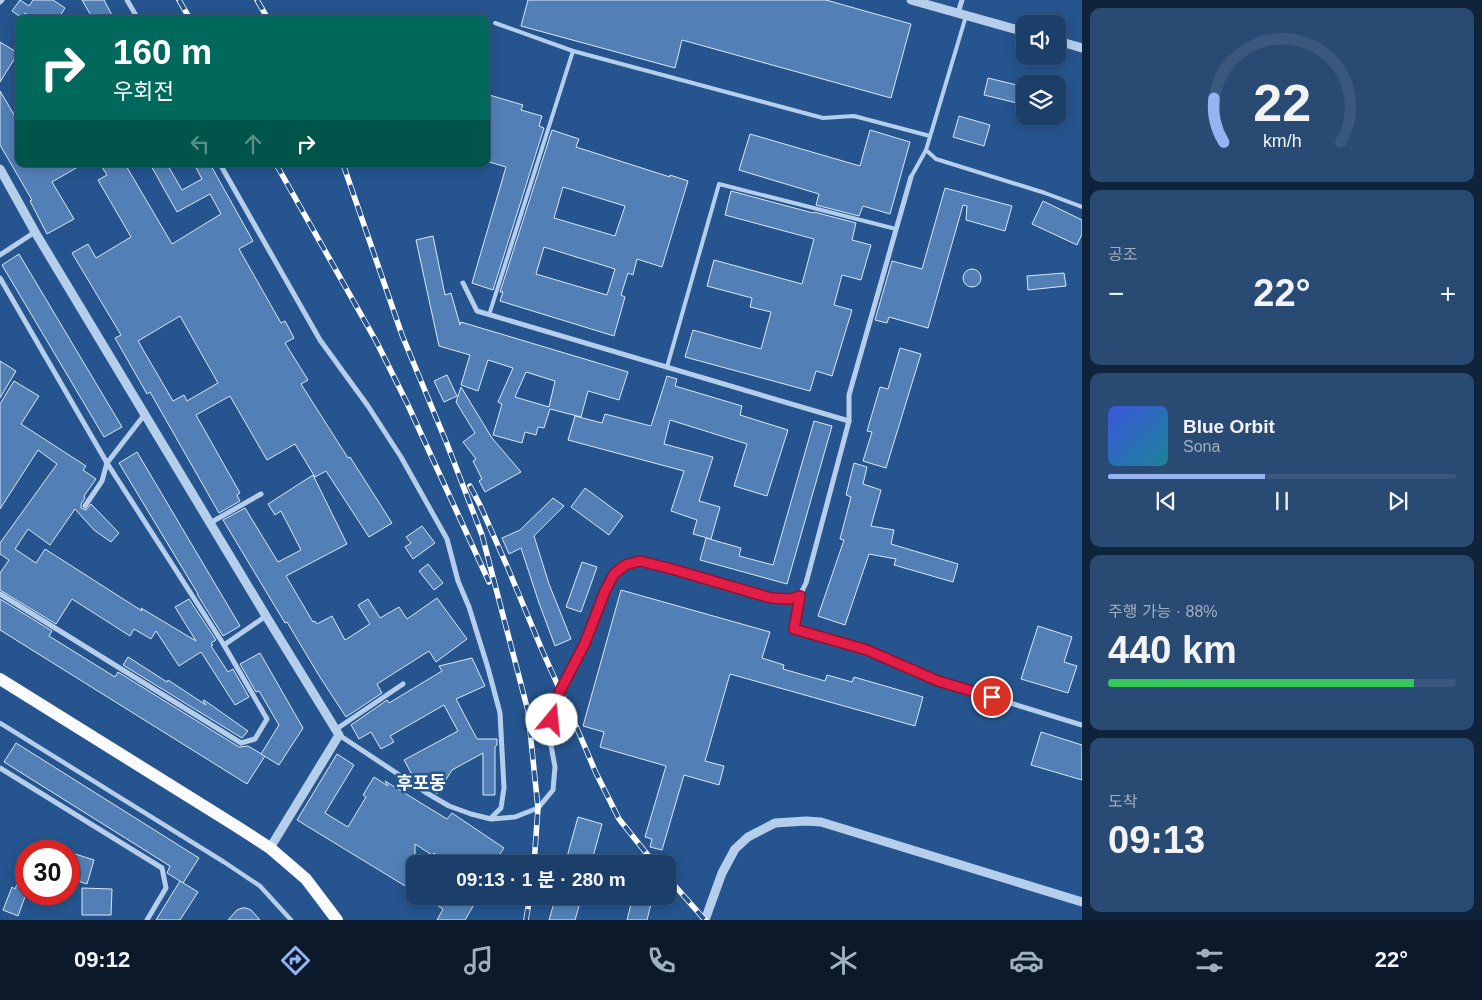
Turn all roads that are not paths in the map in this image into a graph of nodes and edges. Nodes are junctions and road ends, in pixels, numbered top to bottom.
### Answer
1 (127, 0) edge
2 (911, 0) edge
3 (962, 0) edge
4 (962, 14) junction
5 (136, 15) edge
6 (495, 23) dead end
7 (1016, 29) edge
8 (1066, 43) edge
9 (1082, 48) edge
10 (573, 51) junction
11 (930, 136) junction
12 (926, 150) junction
13 (222, 167) edge
14 (0, 169) edge
15 (911, 176) joint
16 (1082, 207) edge
17 (896, 230) junction
18 (35, 232) junction
19 (0, 255) edge
20 (0, 278) edge
21 (463, 283) dead end
22 (489, 315) junction
23 (667, 367) junction
24 (145, 414) junction
25 (849, 421) junction
26 (107, 463) junction
27 (261, 494) dead end
28 (84, 506) dead end
29 (210, 523) junction
30 (0, 594) edge
31 (800, 596) junction
32 (266, 616) junction
33 (224, 645) junction
34 (0, 680) edge
35 (403, 684) dead end
36 (0, 723) edge
37 (1082, 725) edge
38 (337, 732) junction
39 (0, 768) edge
40 (491, 819) junction
41 (270, 848) junction
42 (1082, 902) edge
43 (147, 920) edge
44 (291, 920) edge
45 (337, 920) edge
46 (705, 920) edge

1 - 5 street
2 - 4 street
3 - 4 street
4 - 7 street
4 - 11 lane
6 - 10 lane
8 - 9 street
10 - 11 lane
10 - 22 lane
11 - 12 lane
12 - 15 lane
12 - 16 lane
13 - 40 street
14 - 18 street
15 - 17 street
17 - 23 lane
17 - 25 street
18 - 19 street
18 - 24 street
20 - 26 street
21 - 22 street
22 - 23 street
23 - 25 street
24 - 26 street
24 - 29 street
25 - 31 street
26 - 28 street
26 - 33 street
27 - 29 street
29 - 32 street
30 - 33 street
31 - 37 street
31 - 40 street
32 - 33 street
32 - 38 street
34 - 41 main road
35 - 38 street
36 - 44 street
38 - 40 street
38 - 41 street
39 - 43 street
41 - 45 main road
42 - 46 street

